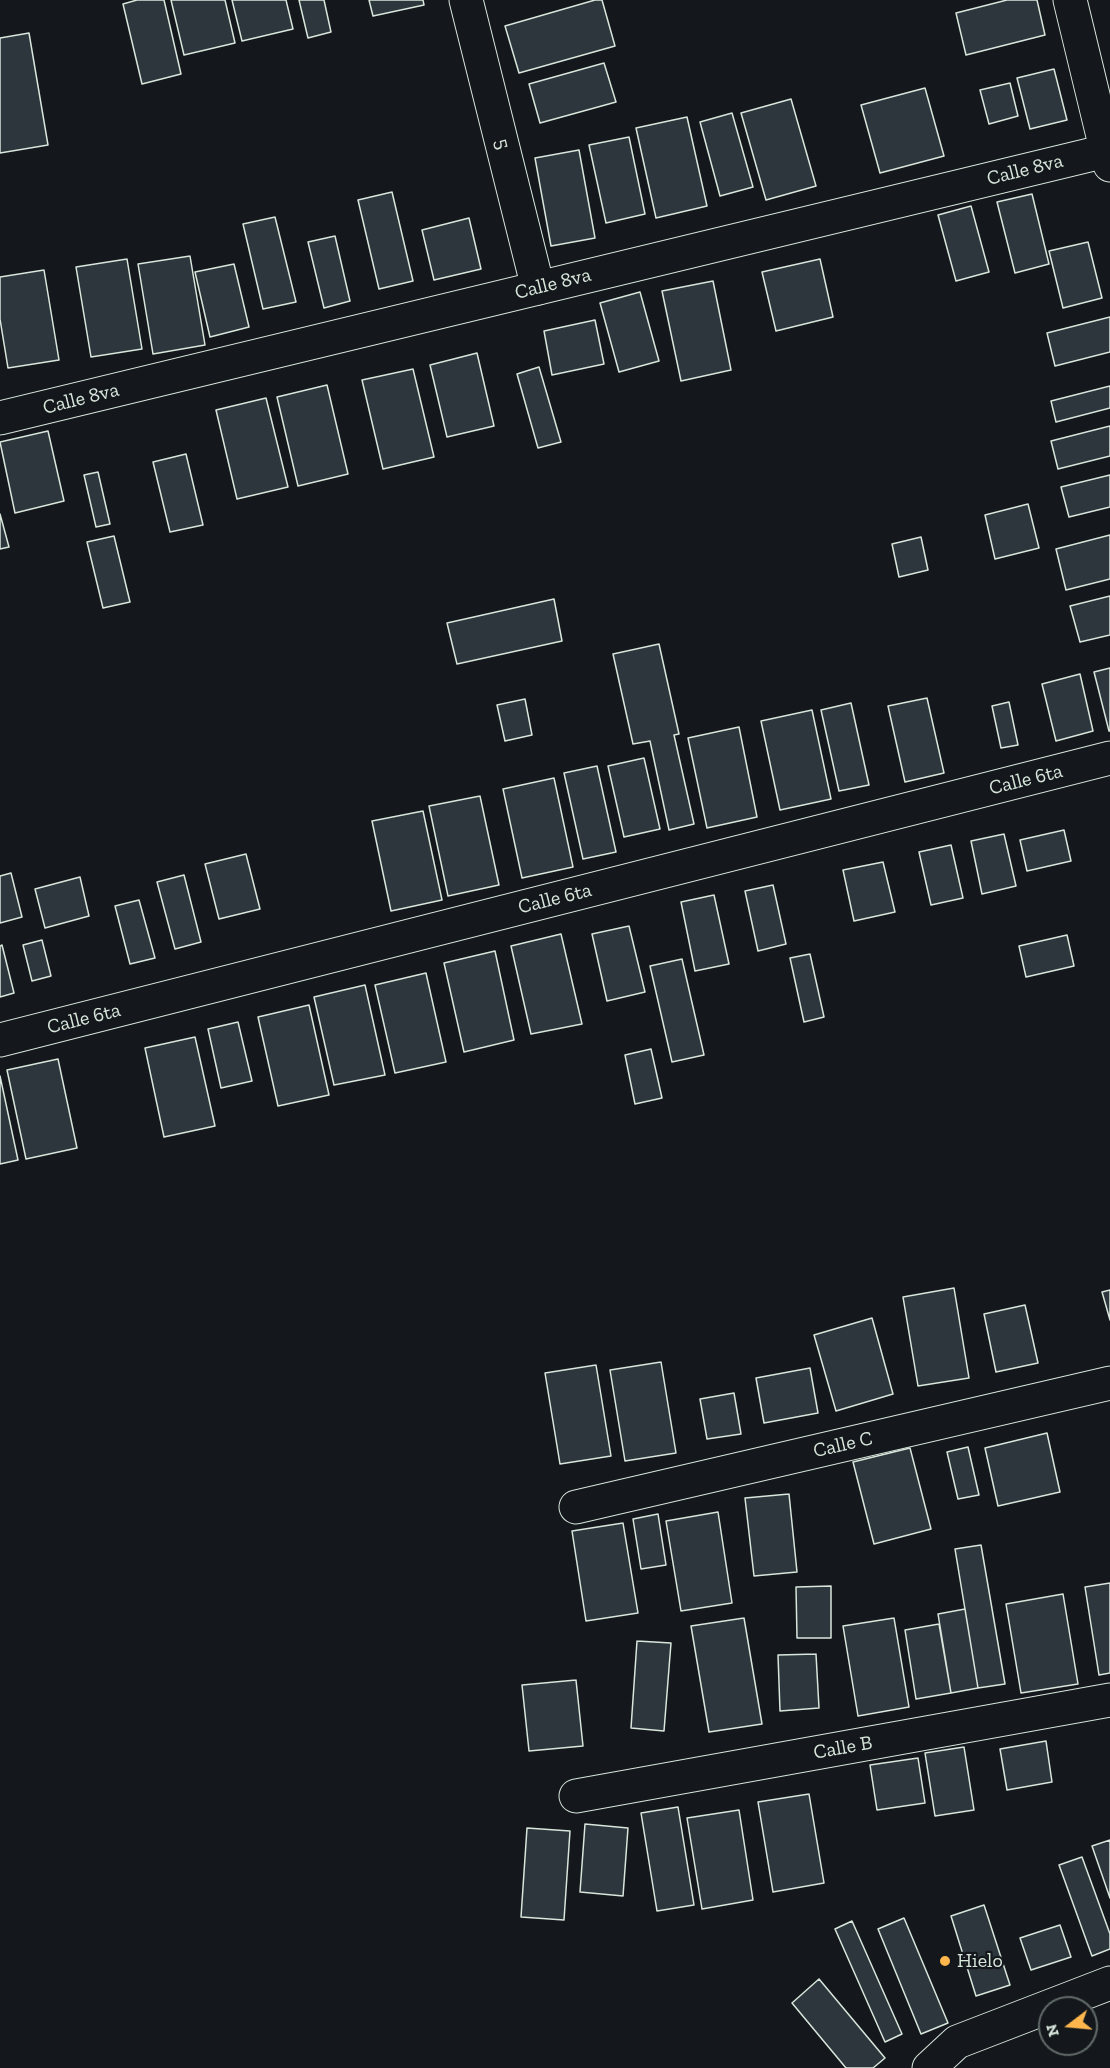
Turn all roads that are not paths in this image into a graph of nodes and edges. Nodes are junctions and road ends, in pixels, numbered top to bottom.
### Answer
1 (466, 0) edge
2 (1070, 0) edge
3 (1102, 91) edge
4 (1108, 158) edge
5 (538, 288) junction
6 (0, 418) edge
7 (1110, 758) edge
8 (0, 1040) edge
9 (1110, 1383) edge
10 (576, 1507) dead end
11 (1110, 1700) edge
12 (576, 1796) dead end
13 (1110, 1983) edge
14 (929, 2068) edge

1 - 5 street, 5
2 - 3 street
3 - 4 street
4 - 5 street, Calle 8va
5 - 6 street, Calle 8va
7 - 8 street, Calle 6ta
9 - 10 street, Calle C
11 - 12 street, Calle B
13 - 14 street

